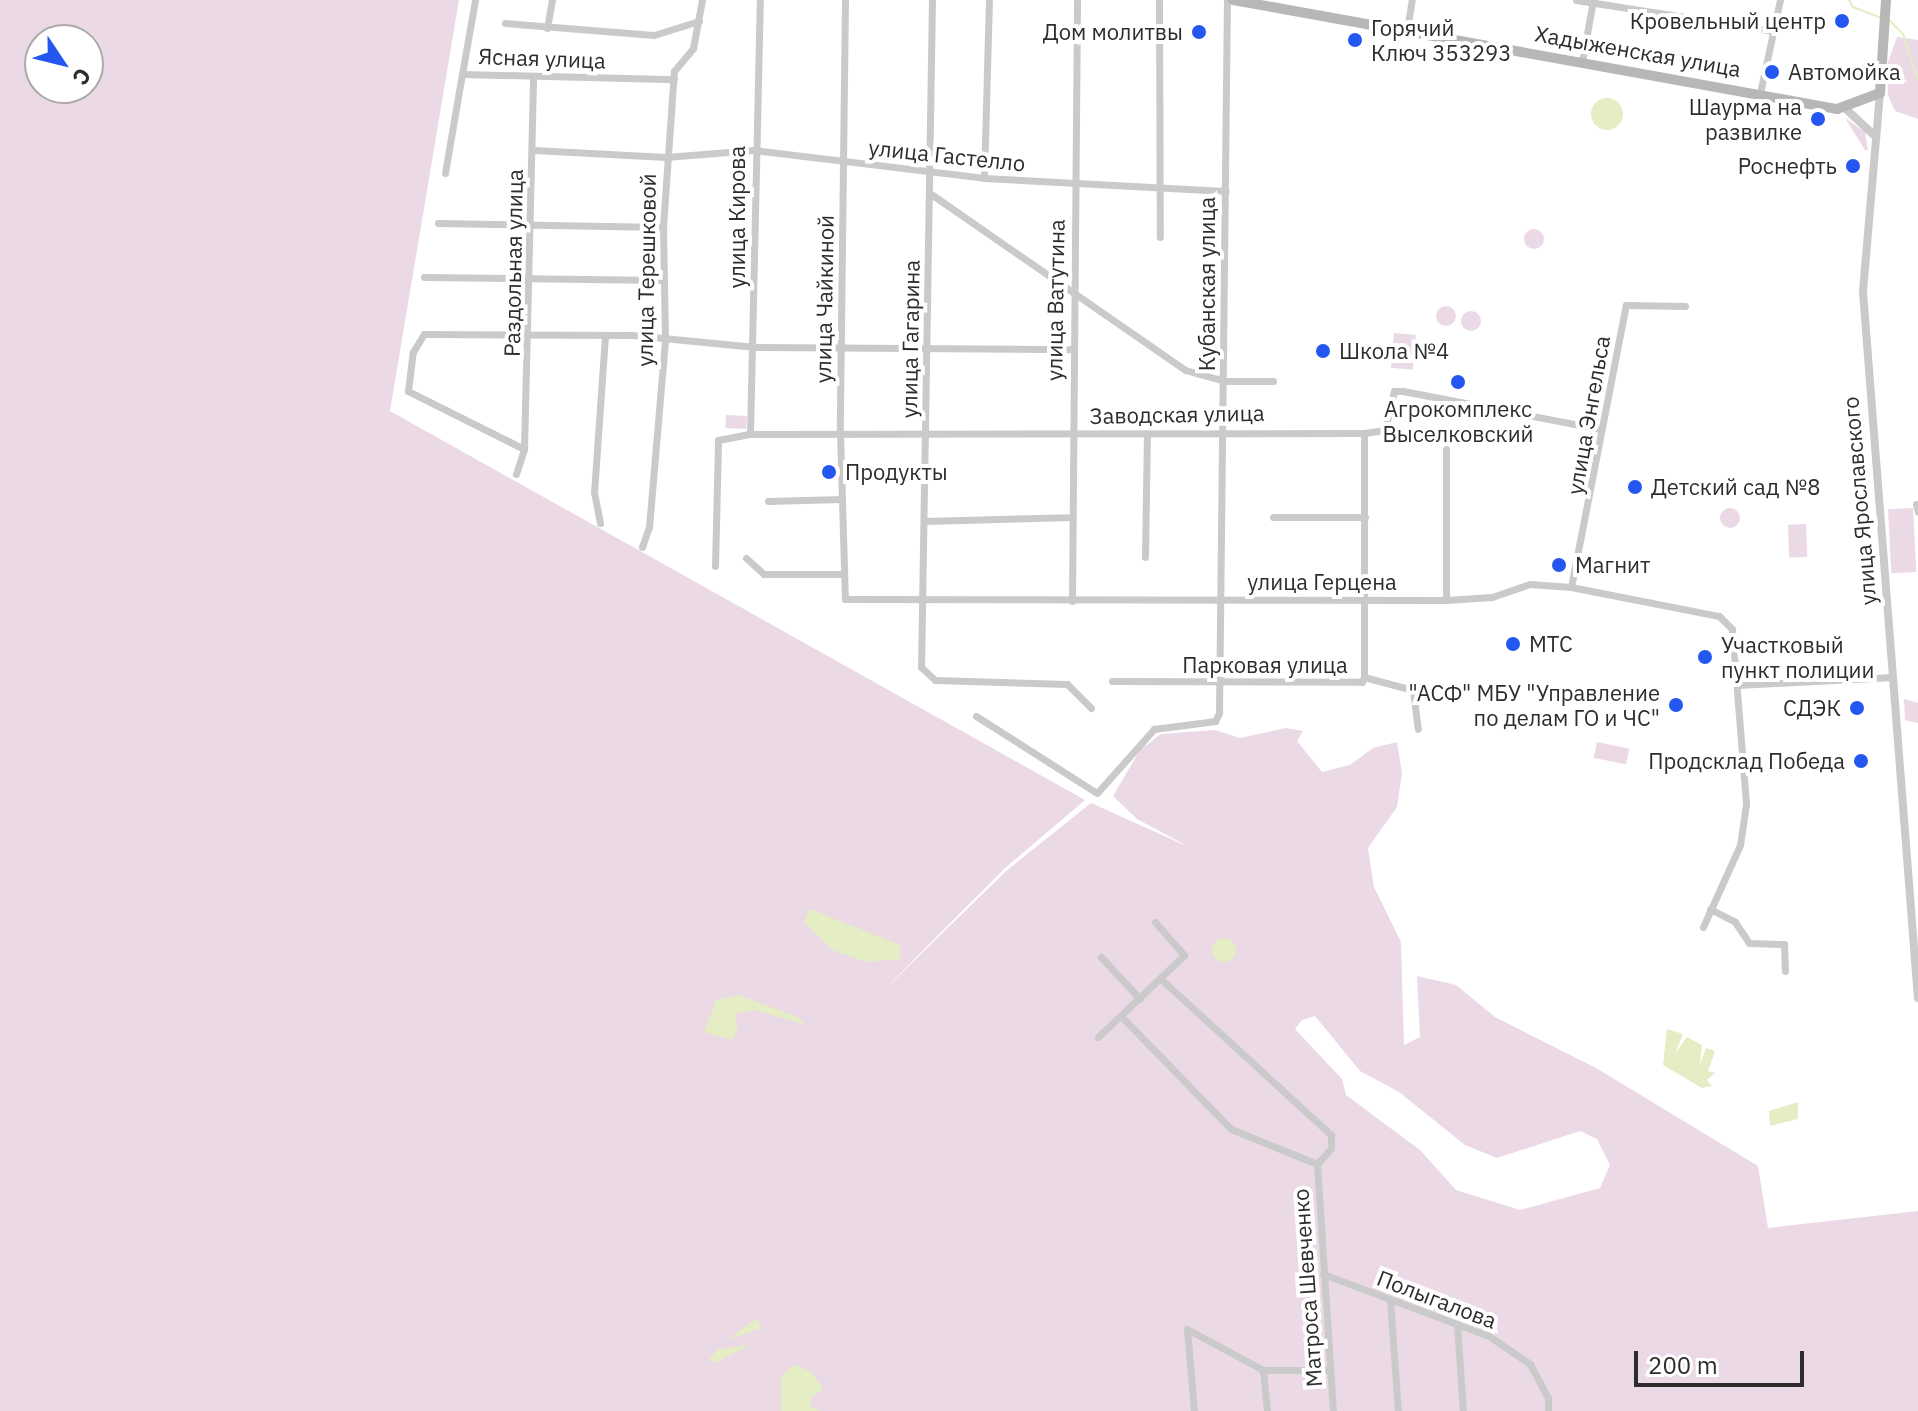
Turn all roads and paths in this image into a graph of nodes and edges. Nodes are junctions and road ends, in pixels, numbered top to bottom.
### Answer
1 (475, 0) edge
2 (552, 0) edge
3 (702, 0) edge
4 (760, 0) edge
5 (845, 0) edge
6 (932, 0) edge
7 (989, 0) edge
8 (1077, 0) edge
9 (1159, 0) edge
10 (1230, 0) edge
11 (1412, 0) edge
12 (1576, 0) edge
13 (1780, 0) edge
14 (1886, 0) edge
15 (1593, 1) edge
16 (699, 21) junction
17 (505, 23) dead end
18 (547, 28) junction
19 (1407, 30) junction
20 (1773, 31) junction
21 (1582, 62) junction
22 (462, 74) junction
23 (533, 77) junction
24 (674, 79) junction
25 (1760, 93) junction
26 (1880, 93) junction
27 (1846, 109) junction
28 (1876, 137) junction
29 (534, 150) junction
30 (754, 150) junction
31 (666, 157) junction
32 (845, 162) junction
33 (927, 172) junction
34 (445, 173) dead end
35 (984, 178) junction
36 (1075, 185) junction
37 (1158, 190) junction
38 (1226, 191) junction
39 (931, 194) junction
40 (438, 223) dead end
41 (532, 223) junction
42 (663, 227) junction
43 (1160, 237) dead end
44 (424, 277) dead end
45 (531, 279) junction
46 (664, 280) junction
47 (1077, 294) junction
48 (1685, 306) dead end
49 (530, 337) junction
50 (605, 337) junction
51 (665, 340) junction
52 (755, 347) junction
53 (841, 348) junction
54 (1073, 349) junction
55 (927, 350) junction
56 (1225, 381) junction
57 (1273, 381) dead end
58 (1601, 429) junction
59 (1221, 430) junction
60 (840, 433) junction
61 (1070, 433) junction
62 (1364, 433) junction
63 (750, 434) junction
64 (926, 434) junction
65 (1147, 434) junction
66 (524, 449) junction
67 (1446, 449) dead end
68 (516, 474) dead end
69 (842, 499) junction
70 (768, 501) dead end
71 (1072, 517) junction
72 (1273, 517) dead end
73 (1365, 517) junction
74 (924, 521) junction
75 (600, 523) dead end
76 (642, 547) dead end
77 (1145, 557) dead end
78 (746, 558) dead end
79 (715, 566) dead end
80 (842, 574) junction
81 (1571, 587) junction
82 (845, 599) joint
83 (1365, 599) junction
84 (1446, 600) junction
85 (1072, 601) junction
86 (1220, 601) junction
87 (918, 603) junction
88 (1364, 677) junction
89 (1893, 677) junction
90 (1112, 681) dead end
91 (1219, 684) junction
92 (1738, 685) junction
93 (1091, 708) dead end
94 (976, 716) dead end
95 (1418, 729) dead end
96 (1710, 909) junction
97 (1155, 922) dead end
98 (1703, 927) dead end
99 (1101, 957) dead end
100 (1785, 971) dead end
101 (1161, 979) junction
102 (1918, 998) edge
103 (1140, 999) junction
104 (1122, 1017) junction
105 (1098, 1037) dead end
106 (1317, 1164) junction
107 (1323, 1274) junction
108 (1390, 1300) junction
109 (1457, 1324) junction
110 (1263, 1370) junction
111 (1330, 1370) junction
112 (1194, 1411) edge
113 (1267, 1411) edge
114 (1333, 1411) edge
115 (1398, 1411) edge
116 (1463, 1411) edge
117 (1548, 1411) edge

1 - 22 street
2 - 18 street
3 - 16 street, улица Терешковой
4 - 30 street, улица Кирова
5 - 32 street, улица Чайкиной
6 - 33 street, улица Гагарина
7 - 35 street
8 - 36 street, улица Ватутина
9 - 37 street
10 - 19 main road, Хадыженская улица
10 - 38 street, Кубанская улица
11 - 19 street
12 - 15 street
13 - 20 street
14 - 26 main road, улица Ярославского
15 - 20 street
15 - 21 street
16 - 18 street
16 - 24 street, улица Терешковой
17 - 18 street
19 - 21 main road, Хадыженская улица
20 - 25 street
21 - 25 main road, Хадыженская улица
22 - 23 street, Ясная улица
22 - 34 street, Ясная улица
23 - 24 street, Ясная улица
23 - 29 street, Раздольная улица
24 - 31 street, улица Терешковой
25 - 27 main road, Хадыженская улица
26 - 27 main road
26 - 28 street, улица Ярославского
27 - 28 street
28 - 89 street, улица Ярославского
29 - 31 street, улица Гастелло
29 - 41 street, Раздольная улица
30 - 31 street, улица Гастелло
30 - 32 street, улица Гастелло
30 - 52 street, улица Кирова
31 - 42 street, улица Терешковой
32 - 33 street, улица Гастелло
32 - 53 street, улица Чайкиной
33 - 35 street, улица Гастелло
33 - 39 street, улица Гагарина
35 - 36 street, улица Гастелло
36 - 37 street, улица Гастелло
36 - 47 street, улица Ватутина
37 - 38 street, улица Гастелло
37 - 43 street
38 - 56 street, Кубанская улица
39 - 47 street, Заводская улица
39 - 55 street, улица Гагарина
40 - 41 street
41 - 42 street
41 - 45 street, Раздольная улица
42 - 46 street, улица Терешковой
44 - 45 street
45 - 46 street
45 - 49 street, Раздольная улица
46 - 51 street, улица Терешковой
47 - 54 street, улица Ватутина
47 - 56 street, Заводская улица
48 - 58 street, улица Энгельса
49 - 50 street
49 - 66 street, Раздольная улица
49 - 66 street
50 - 51 street
50 - 75 street, улица Терешковой
51 - 52 street
51 - 76 street, улица Терешковой
52 - 53 street
52 - 63 street, улица Кирова
53 - 55 street
53 - 60 street, улица Чайкиной
54 - 55 street
54 - 61 street, улица Ватутина
55 - 64 street, улица Гагарина
56 - 57 street, Заводская улица
56 - 59 street, Кубанская улица
58 - 62 street
58 - 81 street, улица Энгельса
59 - 62 street, Заводская улица
59 - 65 street, Заводская улица
59 - 86 street, Кубанская улица
60 - 63 street, Заводская улица
60 - 64 street, Заводская улица
60 - 69 street, улица Чайкиной
61 - 64 street, Заводская улица
61 - 65 street, Заводская улица
61 - 71 street, улица Ватутина
62 - 73 street
63 - 79 street, Заводская улица
64 - 74 street, улица Гагарина
65 - 77 street
66 - 68 street, Раздольная улица
67 - 84 street
69 - 70 street
69 - 80 street, улица Чайкиной
71 - 74 street
71 - 85 street, улица Ватутина
72 - 73 street
73 - 83 street
74 - 87 street, улица Гагарина
78 - 80 street
80 - 82 street, улица Чайкиной
81 - 84 street, улица Герцена
81 - 92 street, улица Герцена
82 - 87 street, улица Герцена
83 - 84 street, улица Герцена
83 - 86 street, улица Герцена
83 - 88 street
85 - 86 street, улица Герцена
85 - 87 street, улица Герцена
86 - 91 street, Кубанская улица
87 - 93 street, улица Гагарина
88 - 91 street, Парковая улица
88 - 95 street, Парковая улица
89 - 92 street
89 - 102 street, улица Ярославского
90 - 91 street, Парковая улица
91 - 94 street, Кубанская улица
92 - 96 street, улица Герцена
96 - 98 street, улица Герцена
96 - 100 street
97 - 101 street
99 - 103 street
101 - 103 street
101 - 106 street, Матроса Шевченко
103 - 104 street
104 - 105 street
104 - 106 street
106 - 107 street, Матроса Шевченко
107 - 108 street, Полыгалова
107 - 111 street, Матроса Шевченко
108 - 109 street, Полыгалова
108 - 115 street
109 - 116 street
109 - 117 street, Полыгалова
110 - 111 street
110 - 112 street
110 - 113 street
111 - 114 street, Матроса Шевченко

